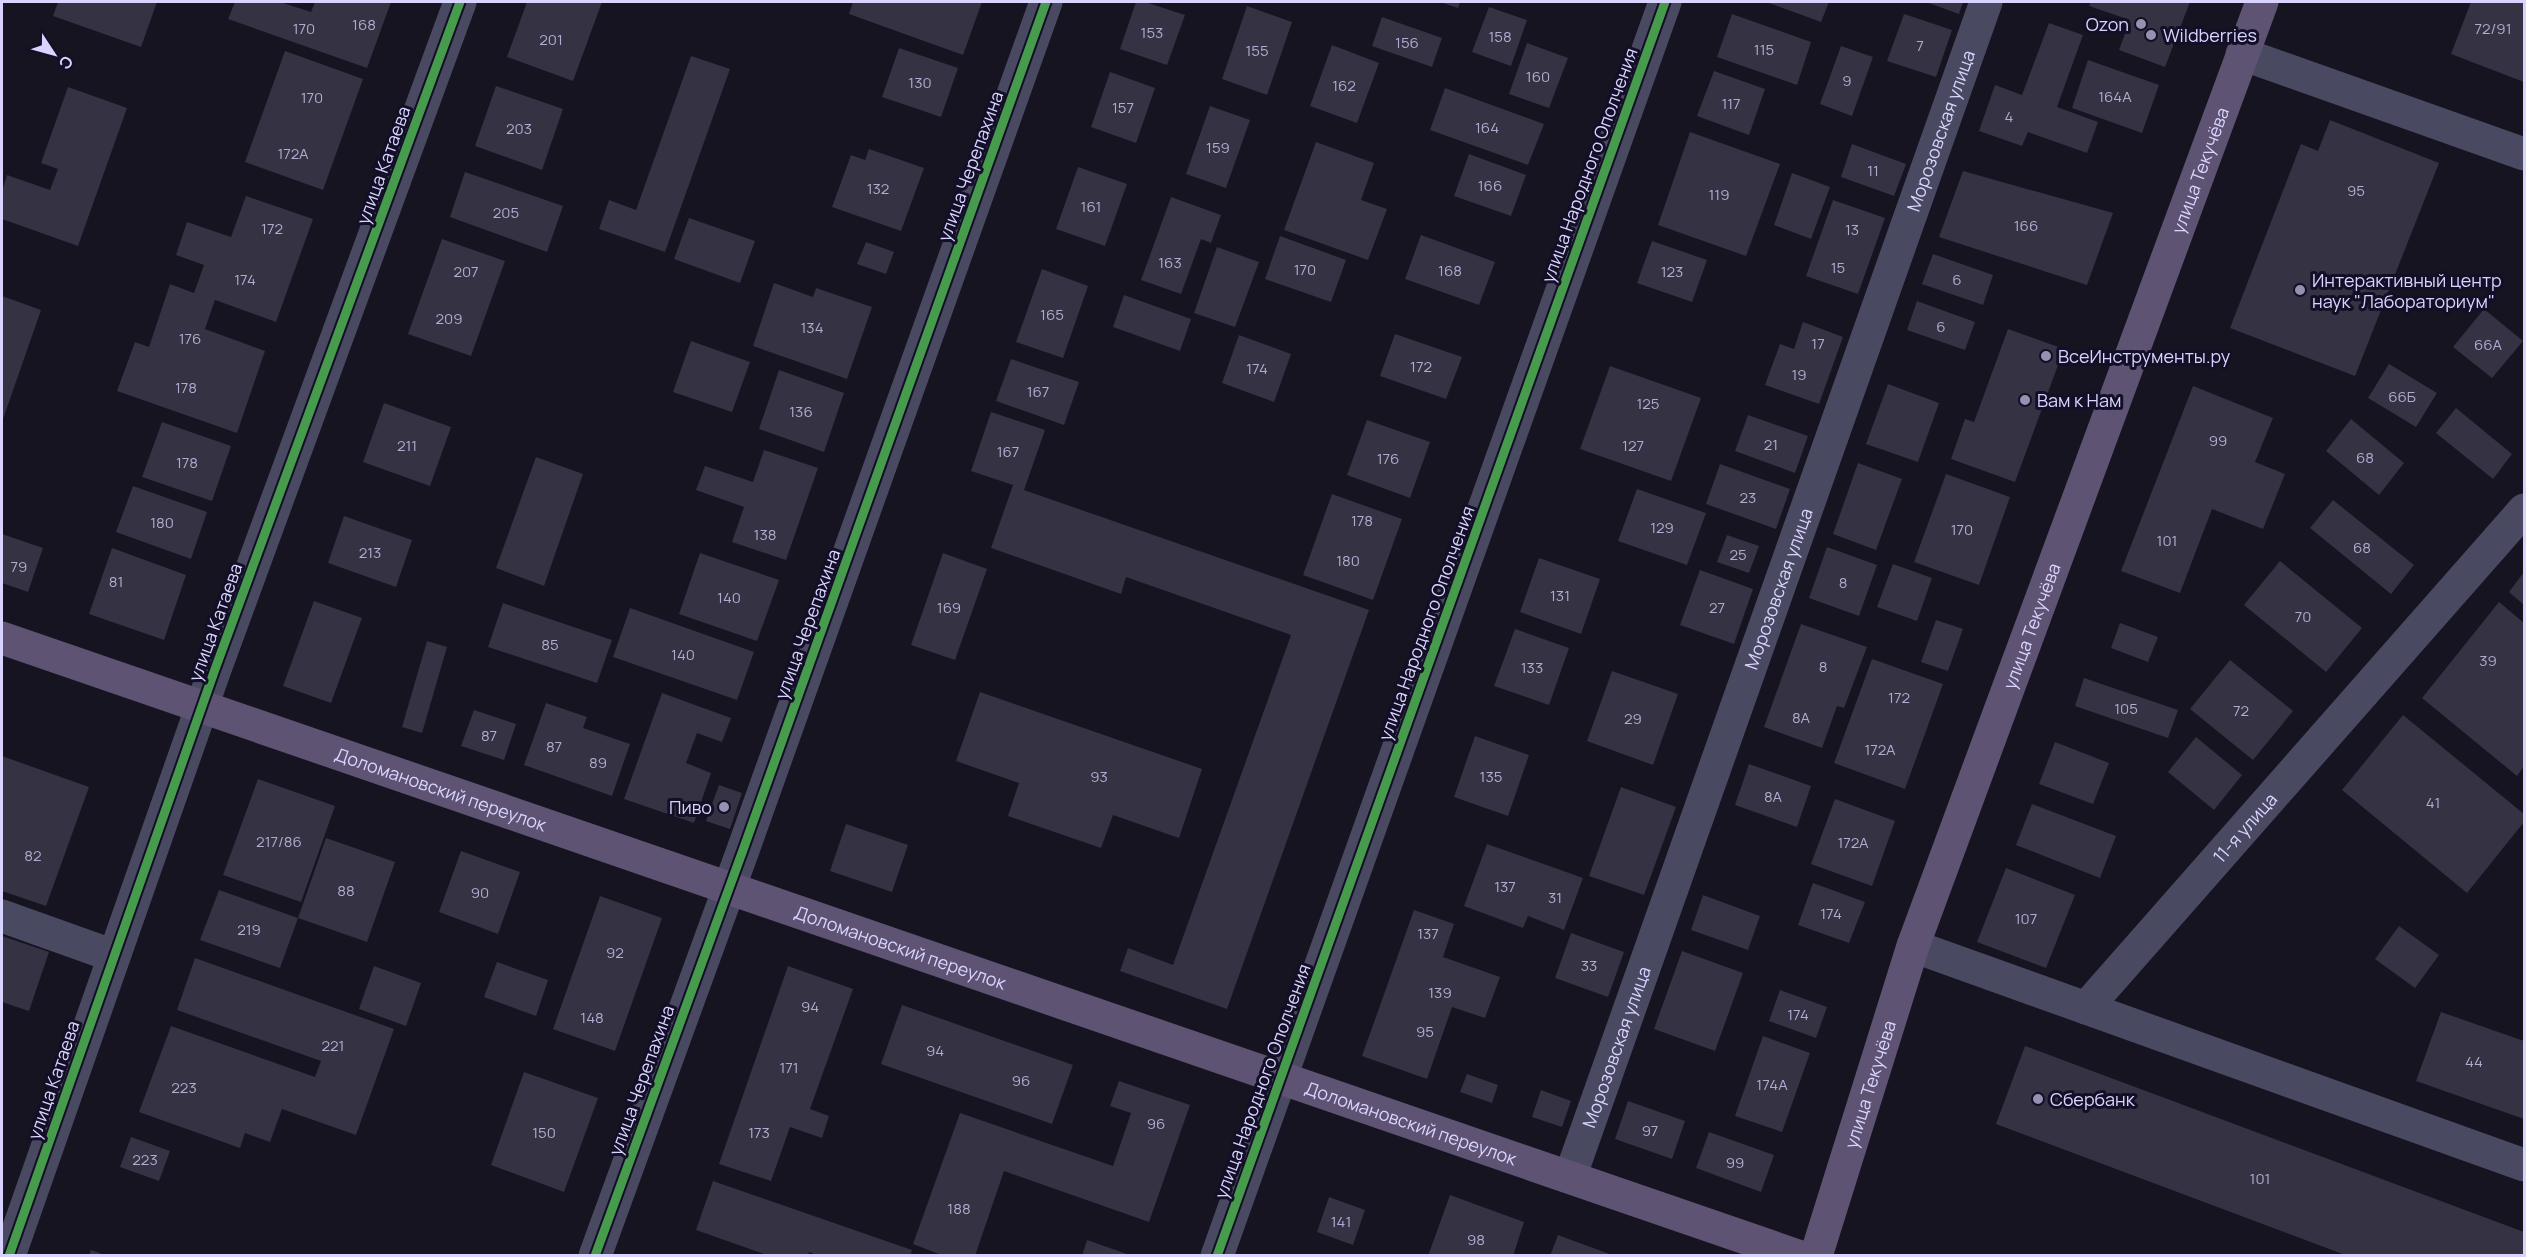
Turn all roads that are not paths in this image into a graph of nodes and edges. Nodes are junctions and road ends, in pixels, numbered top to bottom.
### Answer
1 (460, 2) edge
2 (1046, 2) edge
3 (1665, 2) edge
4 (1986, 2) edge
5 (2262, 2) edge
6 (2242, 54) junction
7 (2524, 154) edge
8 (2524, 510) edge
9 (2, 638) edge
10 (202, 708) junction
11 (729, 888) junction
12 (2, 916) edge
13 (1913, 946) junction
14 (114, 956) junction
15 (2086, 1008) junction
16 (1281, 1078) junction
17 (2524, 1165) edge
18 (1570, 1177) junction
19 (9, 1256) edge
20 (595, 1256) edge
21 (1217, 1256) edge
22 (1798, 1256) edge
23 (1816, 1256) edge

1 - 10 street, улица Катаева
2 - 11 street, улица Черепахина
3 - 16 street, улица Народного Ополчения
4 - 18 street, Морозовская улица
5 - 6 main road, улица Текучёва
6 - 7 street
6 - 13 main road, улица Текучёва
8 - 15 street, 11-я улица
9 - 10 main road, Доломановский переулок
10 - 11 main road, Доломановский переулок
10 - 14 street, улица Катаева
11 - 16 main road, Доломановский переулок
11 - 20 street, улица Черепахина
12 - 14 street
13 - 15 street
13 - 23 main road, улица Текучёва
14 - 19 street, улица Катаева
15 - 17 street
16 - 18 main road, Доломановский переулок
16 - 21 street, улица Народного Ополчения
18 - 22 main road, Доломановский переулок

